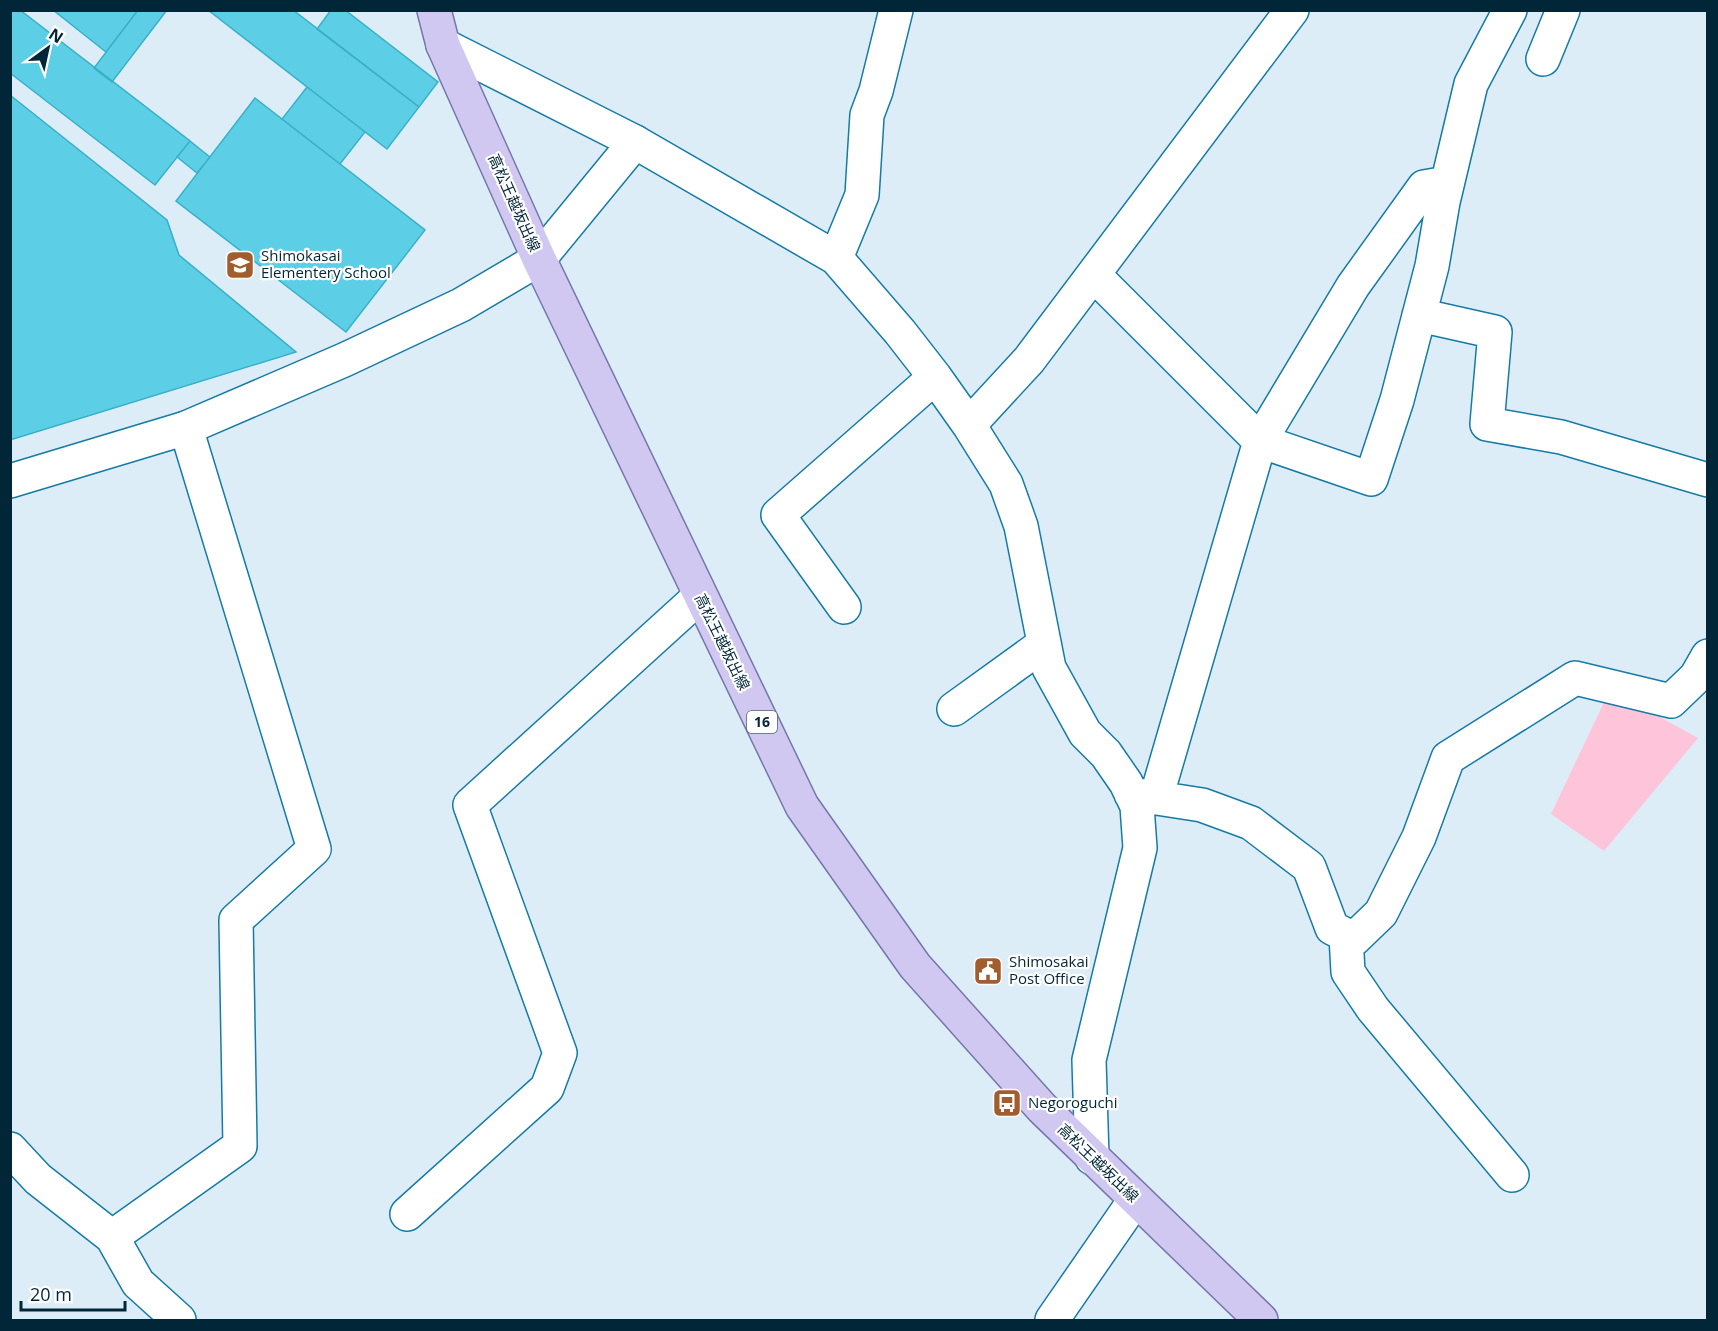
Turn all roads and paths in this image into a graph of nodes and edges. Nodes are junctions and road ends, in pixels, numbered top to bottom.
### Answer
1 (434, 10) edge
2 (896, 10) edge
3 (1292, 10) edge
4 (1510, 10) edge
5 (1563, 10) edge
6 (443, 45) junction
7 (1543, 59) dead end
8 (635, 142) junction
9 (1447, 183) junction
10 (836, 258) junction
11 (539, 259) junction
12 (1095, 275) junction
13 (1419, 315) junction
14 (934, 377) junction
15 (969, 425) junction
16 (186, 428) junction
17 (1260, 441) junction
18 (1707, 480) edge
19 (10, 481) edge
20 (700, 596) junction
21 (844, 607) dead end
22 (1044, 644) junction
23 (1707, 656) edge
24 (954, 709) dead end
25 (1144, 796) junction
26 (1346, 936) junction
27 (10, 1149) edge
28 (1092, 1158) junction
29 (1512, 1175) dead end
30 (1135, 1200) junction
31 (407, 1214) dead end
32 (112, 1237) junction
33 (179, 1320) edge
34 (1052, 1320) edge
35 (1261, 1320) edge

1 - 6 main road, 高松王越坂出線 / 16
2 - 10 street
3 - 12 street
4 - 9 street
5 - 7 street
6 - 8 street
6 - 11 main road, 高松王越坂出線 / 16
8 - 10 street
8 - 11 street
9 - 13 street
9 - 17 street
10 - 14 street
11 - 16 street
11 - 20 main road, 高松王越坂出線 / 16
12 - 15 street
12 - 17 street
13 - 17 street
13 - 18 street
14 - 15 street
14 - 21 street
15 - 22 street
16 - 19 street
16 - 32 street
17 - 25 street
20 - 28 main road, 高松王越坂出線 / 16
20 - 31 street
22 - 24 street
22 - 25 street
23 - 26 street
25 - 26 street
25 - 28 street
26 - 29 street
27 - 32 street
28 - 30 main road, 高松王越坂出線 / 16
30 - 34 street
30 - 35 main road, 高松王越坂出線 / 16
32 - 33 street

